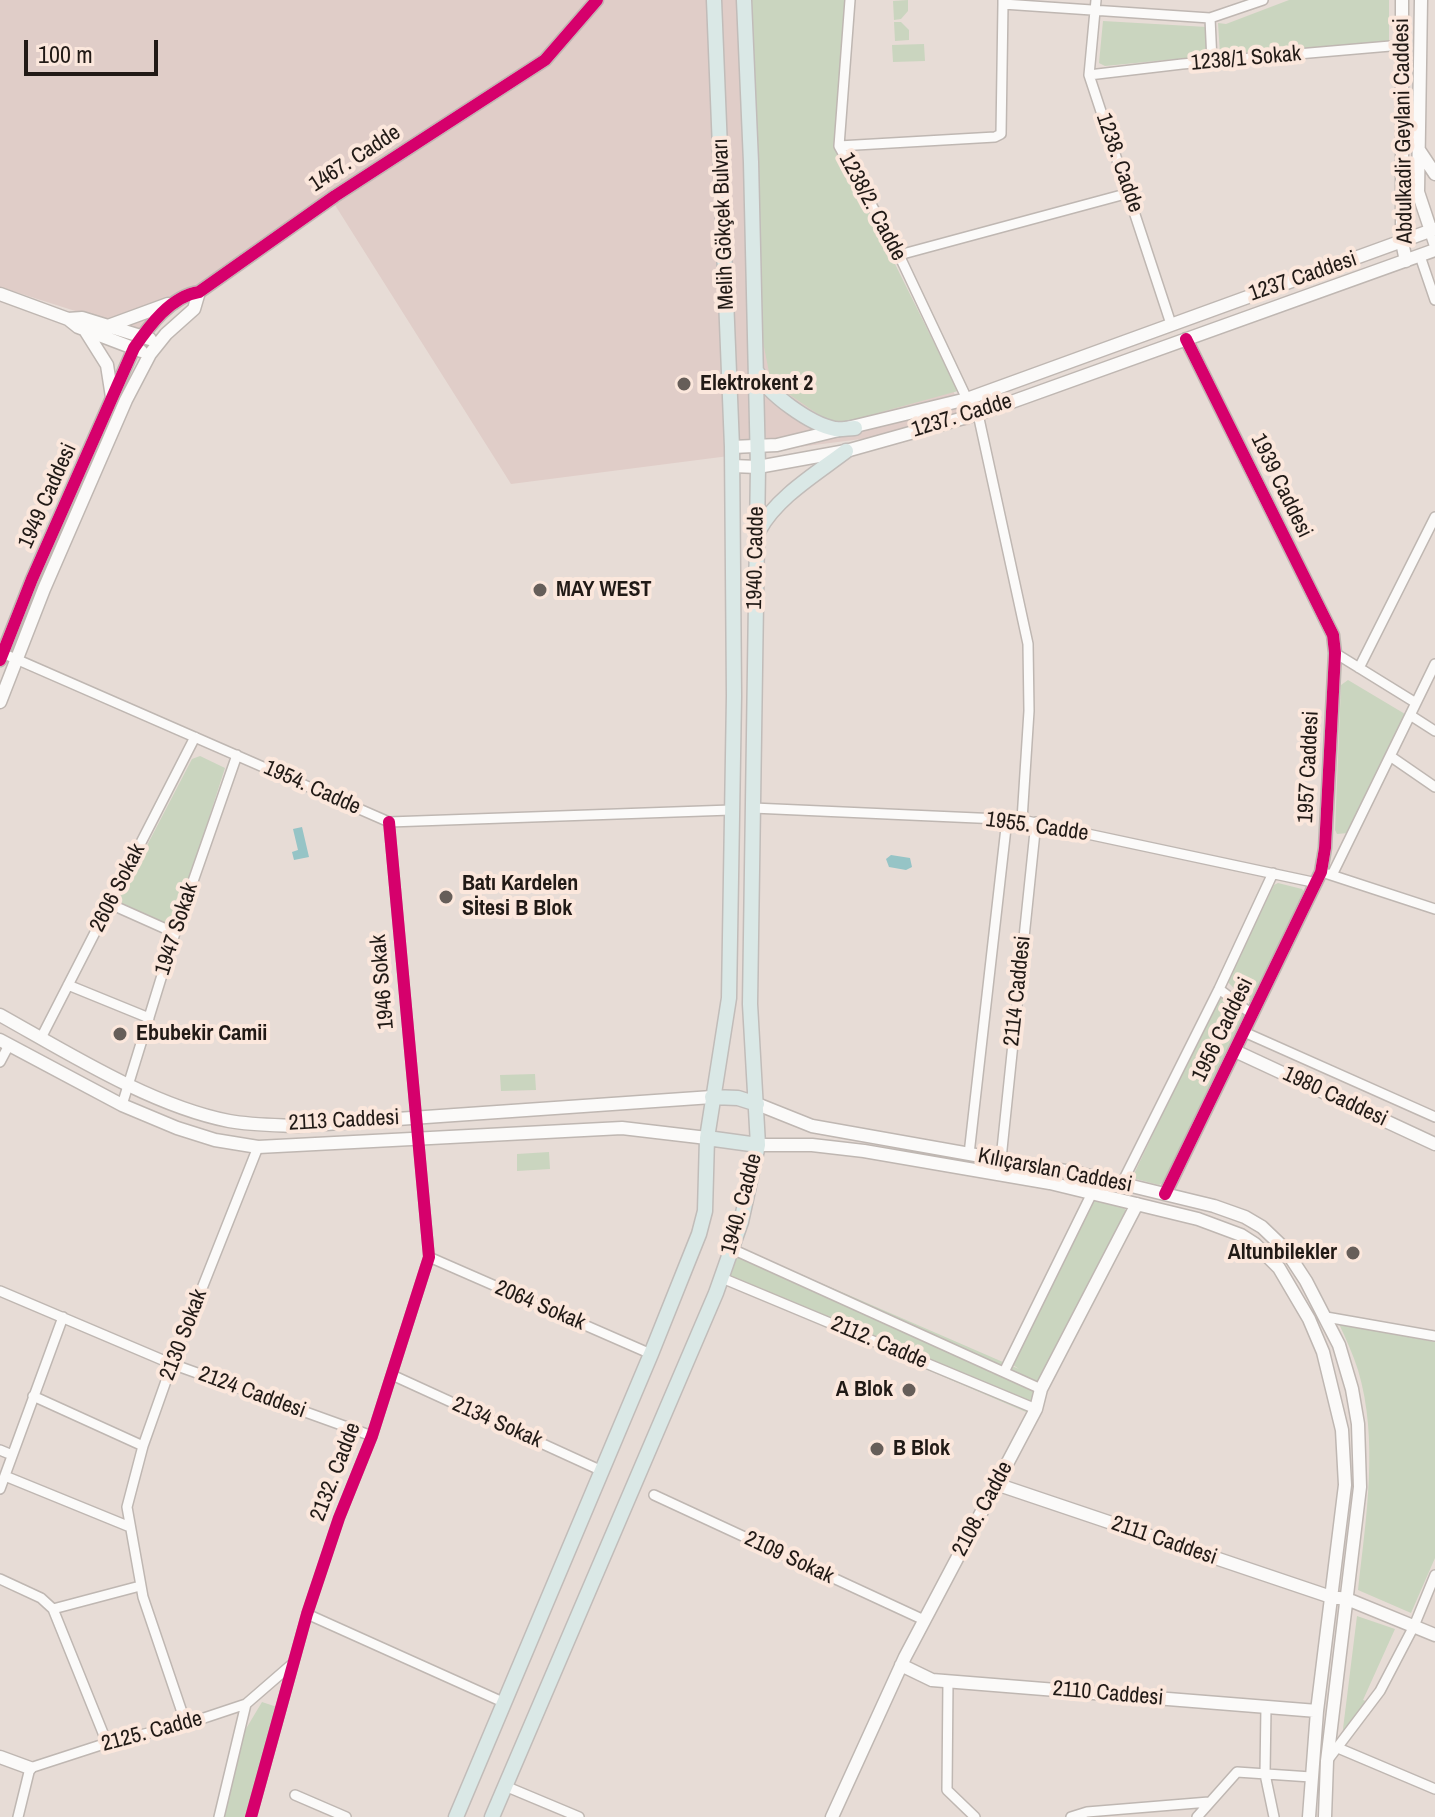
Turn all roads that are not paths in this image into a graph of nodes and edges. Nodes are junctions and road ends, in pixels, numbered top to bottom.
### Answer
1 (597, 0) edge
2 (714, 0) edge
3 (744, 0) edge
4 (850, 0) edge
5 (1263, 0) edge
6 (1402, 0) edge
7 (1421, 0) edge
8 (1003, 2) edge
9 (1083, 5) edge
10 (1095, 5) edge
11 (1210, 18) junction
12 (1402, 45) junction
13 (1212, 62) junction
14 (1089, 75) junction
15 (839, 146) junction
16 (1418, 149) junction
17 (1435, 174) edge
18 (1129, 193) junction
19 (1433, 234) edge
20 (1402, 242) junction
21 (1435, 250) edge
22 (899, 255) junction
23 (1420, 256) junction
24 (1406, 261) junction
25 (199, 292) junction
26 (0, 294) edge
27 (1435, 300) edge
28 (175, 301) junction
29 (68, 319) junction
30 (1171, 324) junction
31 (108, 326) junction
32 (85, 330) junction
33 (1186, 339) junction
34 (138, 342) junction
35 (159, 343) junction
36 (150, 354) junction
37 (755, 369) junction
38 (112, 399) junction
39 (967, 399) junction
40 (978, 414) junction
41 (855, 428) junction
42 (732, 447) junction
43 (757, 447) junction
44 (846, 451) junction
45 (732, 466) junction
46 (758, 467) junction
47 (1435, 517) edge
48 (756, 534) junction
49 (1335, 653) junction
50 (6, 657) edge
51 (1435, 664) edge
52 (1359, 668) junction
53 (0, 702) edge
54 (1416, 703) junction
55 (1410, 715) junction
56 (1435, 731) edge
57 (195, 737) junction
58 (237, 755) junction
59 (1390, 756) junction
60 (1435, 787) edge
61 (753, 808) junction
62 (731, 810) junction
63 (1007, 819) junction
64 (1022, 820) junction
65 (389, 822) junction
66 (1036, 822) junction
67 (1273, 873) junction
68 (1323, 877) junction
69 (110, 904) junction
70 (1435, 909) edge
71 (175, 933) junction
72 (68, 985) junction
73 (1219, 989) junction
74 (0, 1015) edge
75 (1253, 1015) junction
76 (149, 1018) junction
77 (1244, 1032) junction
78 (41, 1038) junction
79 (4, 1042) edge
80 (1235, 1051) junction
81 (0, 1062) edge
82 (129, 1084) junction
83 (712, 1097) junction
84 (757, 1104) junction
85 (122, 1105) junction
86 (1435, 1117) edge
87 (416, 1118) junction
88 (707, 1138) junction
89 (418, 1139) junction
90 (1435, 1144) edge
91 (758, 1145) junction
92 (258, 1147) junction
93 (969, 1154) junction
94 (1001, 1159) junction
95 (1122, 1183) junction
96 (1092, 1193) junction
97 (1165, 1194) junction
98 (1137, 1204) junction
99 (732, 1249) junction
100 (429, 1257) junction
101 (722, 1278) junction
102 (0, 1291) edge
103 (63, 1317) junction
104 (1326, 1317) junction
105 (1435, 1336) edge
106 (651, 1354) junction
107 (172, 1364) junction
108 (1004, 1372) junction
109 (392, 1375) junction
110 (1041, 1389) junction
111 (33, 1396) junction
112 (1036, 1409) junction
113 (372, 1436) junction
114 (143, 1446) junction
115 (0, 1450) edge
116 (12, 1455) junction
117 (602, 1471) junction
118 (5, 1476) junction
119 (996, 1484) junction
120 (0, 1489) edge
121 (654, 1495) dead end
122 (130, 1527) junction
123 (1435, 1578) edge
124 (0, 1579) edge
125 (140, 1586) junction
126 (1331, 1597) junction
127 (1347, 1599) junction
128 (53, 1609) junction
129 (307, 1614) junction
130 (924, 1620) junction
131 (1414, 1626) junction
132 (1435, 1635) edge
133 (291, 1665) junction
134 (901, 1665) junction
135 (948, 1681) junction
136 (505, 1703) junction
137 (246, 1704) junction
138 (1266, 1707) junction
139 (1317, 1711) junction
140 (186, 1724) junction
141 (107, 1743) junction
142 (1338, 1748) junction
143 (0, 1757) edge
144 (1327, 1761) junction
145 (30, 1768) junction
146 (1265, 1774) junction
147 (1311, 1777) junction
148 (505, 1786) junction
149 (1435, 1789) edge
150 (295, 1795) dead end
151 (1209, 1802) junction
152 (18, 1817) edge
153 (219, 1817) edge
154 (251, 1817) edge
155 (346, 1817) edge
156 (456, 1817) edge
157 (493, 1817) edge
158 (579, 1817) edge
159 (832, 1817) edge
160 (975, 1817) edge
161 (1071, 1817) edge
162 (1197, 1817) edge
163 (1274, 1817) edge
164 (1309, 1817) edge
165 (1325, 1817) edge

1 - 25 street, 1467. Cadde
2 - 42 main road, Melih Gökçek Bulvarı
3 - 37 main road, Melih Gökçek Bulvarı
4 - 15 street, 1238/2. Cadde
5 - 11 street
6 - 12 street, Abdulkadir Geylani Caddesi
7 - 16 street, Abdulkadir Geylani Caddesi
8 - 9 street
8 - 15 street
9 - 10 street
10 - 11 street
10 - 14 street, 1238. Cadde
11 - 13 street
12 - 13 street, 1238/1 Sokak
12 - 20 street, Abdulkadir Geylani Caddesi
13 - 14 street, 1238/1 Sokak
14 - 18 street, 1238. Cadde
15 - 22 street, 1238/2. Cadde
16 - 17 street
16 - 19 street, Abdulkadir Geylani Caddesi
18 - 22 street
18 - 30 street, 1238. Cadde
19 - 20 street, 1237 Caddesi
20 - 24 street, Abdulkadir Geylani Caddesi
20 - 30 street, 1237 Caddesi
21 - 23 street, 1237 Caddesi
22 - 39 street, 1238/2. Cadde
23 - 24 street, 1237 Caddesi
23 - 27 street
24 - 33 street, 1237 Caddesi
25 - 28 street, 1467. Cadde
25 - 35 street, 1467. Cadde
26 - 29 street
28 - 31 street
28 - 34 street, 1467. Cadde
29 - 31 street
29 - 32 street
30 - 39 street, 1237. Cadde
31 - 34 street
32 - 34 street
32 - 38 street
33 - 40 street, 1237. Cadde
33 - 49 street, 1939 Caddesi
34 - 35 street
34 - 36 street
34 - 38 street, 1949 Caddesi
35 - 36 street, 1467. Cadde
36 - 50 street, 1949 Caddesi
37 - 41 main road
37 - 43 main road, Melih Gökçek Bulvarı
38 - 50 street, 1949 Caddesi
39 - 41 street, 1237. Cadde
40 - 44 street, 1237. Cadde
40 - 64 street
41 - 43 street, 1237. Cadde
42 - 43 street, 1237. Cadde
42 - 45 main road, 1940. Cadde
43 - 46 main road, 1940. Cadde
44 - 46 street, 1237. Cadde
44 - 48 main road
45 - 46 street, 1237. Cadde
45 - 62 main road, 1940. Cadde
46 - 48 main road, 1940. Cadde
47 - 52 street
48 - 61 main road, 1940. Cadde
49 - 52 street
49 - 68 street, 1957 Caddesi
50 - 53 street, 1949 Caddesi
50 - 57 street, 1954. Cadde
51 - 54 street
52 - 54 street
54 - 55 street
55 - 56 street
55 - 59 street
57 - 58 street, 1954. Cadde
57 - 69 street, 2606 Sokak
58 - 65 street, 1954. Cadde
58 - 71 street, 1947 Sokak
59 - 60 street
59 - 68 street
61 - 63 street, 1955. Cadde
61 - 84 main road, 1940. Cadde
62 - 65 street, 1954. Cadde
62 - 83 main road, 1940. Cadde
63 - 64 street, 1955. Cadde
63 - 93 street, 2114 Caddesi
64 - 66 street, 1955. Cadde
65 - 87 street, 1946 Sokak
66 - 67 street, 1955. Cadde
66 - 94 street, 2114 Caddesi
67 - 68 street, 1955. Cadde
67 - 73 street
68 - 70 street, 1955. Cadde
68 - 75 street, 1956 Caddesi
69 - 71 street
69 - 72 street, 2606 Sokak
71 - 76 street, 1947 Sokak
72 - 76 street
72 - 78 street, 2606 Sokak
73 - 75 street
73 - 95 street
74 - 78 street, 2113 Caddesi
75 - 77 street, 1956 Caddesi
76 - 82 street, 1947 Sokak
77 - 80 street, 1956 Caddesi
77 - 86 street
78 - 82 street, 2113 Caddesi
79 - 81 street
79 - 85 street, 2113 Caddesi
80 - 90 street, 1980 Caddesi
80 - 97 street, 1956 Caddesi
82 - 85 street, 1947 Sokak
82 - 87 street, 2113 Caddesi
83 - 84 main road
83 - 87 street, 2113 Caddesi
83 - 88 main road, 1940. Cadde
84 - 91 main road, 1940. Cadde
84 - 93 street, Kılıçarslan Caddesi
85 - 92 street, 2113 Caddesi
87 - 89 street, 1946 Sokak
88 - 89 street, 2113 Caddesi
88 - 91 main road
88 - 106 main road, 1940. Cadde
89 - 92 street, 2113 Caddesi
89 - 100 street, 2132. Cadde
91 - 96 street, Kılıçarslan Caddesi
91 - 99 main road, 1940. Cadde
92 - 107 street, 2130 Sokak
93 - 94 street, Kılıçarslan Caddesi
94 - 95 street, Kılıçarslan Caddesi
95 - 97 street, Kılıçarslan Caddesi
96 - 98 street, Kılıçarslan Caddesi
96 - 108 street
97 - 104 street, Kılıçarslan Caddesi
98 - 110 street, 2108. Cadde
98 - 126 street, Kılıçarslan Caddesi
99 - 101 main road, 1940. Cadde
99 - 108 street, 2112. Cadde
100 - 106 street, 2064 Sokak
100 - 109 street, 2132. Cadde
101 - 112 street, 2112. Cadde
101 - 148 main road, 1940. Cadde
102 - 103 street, 2124 Caddesi
103 - 107 street, 2124 Caddesi
103 - 111 street
104 - 105 street
104 - 127 street, Kılıçarslan Caddesi
106 - 117 main road, 1940. Cadde
107 - 113 street, 2124 Caddesi
107 - 114 street, 2130 Sokak
108 - 110 street, 2112. Cadde
109 - 113 street, 2132. Cadde
109 - 117 street, 2134 Sokak
110 - 112 street, 2108. Cadde
111 - 114 street
111 - 116 street
112 - 119 street, 2108. Cadde
113 - 129 street, 2132. Cadde
114 - 122 street, 2130 Sokak
115 - 116 street
116 - 118 street
117 - 136 main road, 1940. Cadde
118 - 120 street
118 - 122 street
119 - 126 street, 2111 Caddesi
119 - 130 street, 2108. Cadde
121 - 130 street, 2109 Sokak
122 - 125 street, 2130 Sokak
123 - 131 street
124 - 128 street
125 - 128 street
125 - 140 street, 2130 Sokak
126 - 127 street, 2111 Caddesi
126 - 139 street, Kılıçarslan Caddesi
127 - 131 street, 2111 Caddesi
127 - 144 street, Kılıçarslan Caddesi
128 - 141 street
129 - 133 street, 2132. Cadde
129 - 136 street
130 - 134 street, 2108. Cadde
131 - 132 street, 2111 Caddesi
131 - 142 street
133 - 137 street, 2125. Cadde
133 - 154 street, 2132. Cadde
134 - 135 street, 2110 Caddesi
134 - 159 street, 2108. Cadde
135 - 138 street, 2110 Caddesi
135 - 160 street
136 - 156 main road, 1940. Cadde
137 - 140 street, 2125. Cadde
137 - 153 street
138 - 139 street, 2110 Caddesi
138 - 146 street
139 - 147 street, Kılıçarslan Caddesi
140 - 141 street, 2125. Cadde
141 - 145 street, 2125. Cadde
142 - 144 street
142 - 149 street
143 - 145 street
144 - 165 street, Kılıçarslan Caddesi
145 - 152 street
146 - 147 street
146 - 151 street
146 - 163 street
147 - 164 street, Kılıçarslan Caddesi
148 - 157 main road, 1940. Cadde
148 - 158 street
150 - 155 street
151 - 161 street
151 - 162 street

